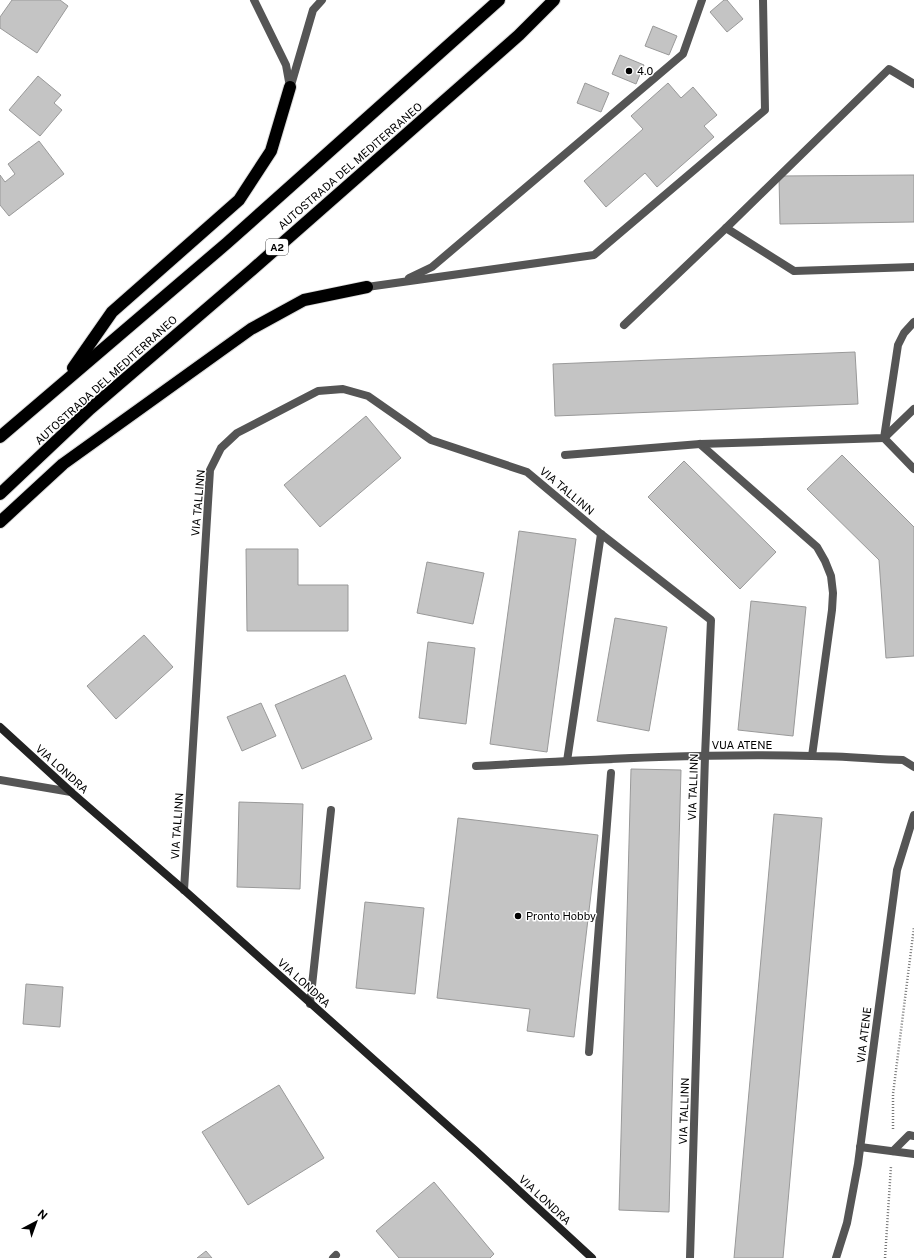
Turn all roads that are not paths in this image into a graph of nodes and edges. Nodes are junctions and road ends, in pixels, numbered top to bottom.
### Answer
1 (254, 0) edge
2 (322, 0) edge
3 (499, 0) edge
4 (554, 0) edge
5 (702, 0) edge
6 (763, 0) edge
7 (914, 84) edge
8 (290, 87) junction
9 (726, 228) junction
10 (914, 267) edge
11 (367, 286) junction
12 (914, 322) edge
13 (624, 325) dead end
14 (62, 383) junction
15 (914, 409) edge
16 (0, 437) edge
17 (884, 438) junction
18 (700, 444) junction
19 (564, 455) dead end
20 (914, 469) edge
21 (0, 494) edge
22 (0, 522) edge
23 (601, 534) junction
24 (0, 727) edge
25 (705, 756) junction
26 (812, 756) junction
27 (567, 761) junction
28 (476, 766) dead end
29 (914, 767) edge
30 (611, 773) dead end
31 (0, 780) edge
32 (71, 792) junction
33 (331, 810) dead end
34 (914, 817) edge
35 (184, 890) junction
36 (310, 1004) junction
37 (589, 1052) dead end
38 (914, 1136) edge
39 (860, 1147) junction
40 (892, 1151) junction
41 (914, 1154) edge
42 (592, 1258) edge
43 (690, 1258) edge
44 (836, 1258) edge

1 - 8 street
2 - 8 street
3 - 14 highway, AUTOSTRADA DEL MEDITERRANEO
4 - 21 highway, AUTOSTRADA DEL MEDITERRANEO / A2
5 - 11 street
6 - 11 street
7 - 9 street
8 - 14 highway
9 - 10 street
9 - 13 street
11 - 22 highway
12 - 17 street
14 - 16 highway, AUTOSTRADA DEL MEDITERRANEO
15 - 17 street
17 - 18 street
17 - 20 street
18 - 19 street
18 - 26 street
23 - 25 street, VIA TALLINN
23 - 27 street
23 - 35 street, VIA TALLINN
24 - 32 street, VIA LONDRA
25 - 26 street, VUA ATENE
25 - 27 street, VUA ATENE
25 - 43 street, VIA TALLINN
26 - 29 street, VUA ATENE
27 - 28 street, VUA ATENE
30 - 37 street
31 - 32 street
32 - 35 street, VIA LONDRA
33 - 36 street
34 - 39 street, VIA ATENE
35 - 36 street, VIA LONDRA
36 - 42 street, VIA LONDRA
38 - 40 street
39 - 40 street
39 - 44 street, VIA ATENE
40 - 41 street

